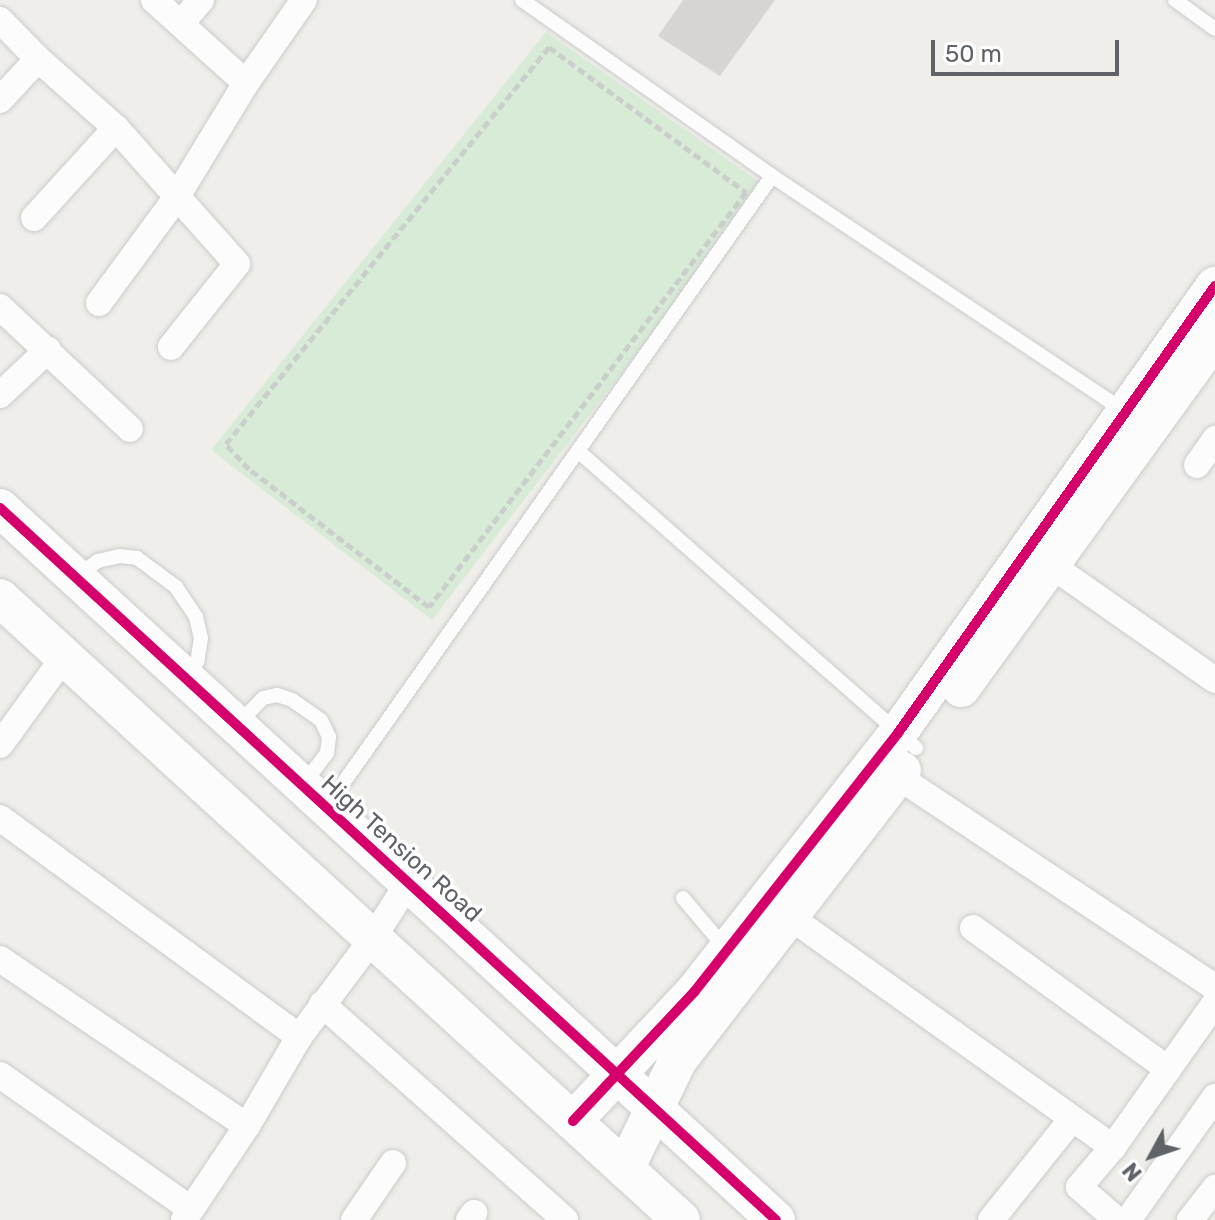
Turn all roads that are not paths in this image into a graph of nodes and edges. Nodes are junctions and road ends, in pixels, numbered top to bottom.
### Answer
1 (154, 0) edge
2 (201, 0) edge
3 (304, 0) edge
4 (522, 0) edge
5 (1175, 0) edge
6 (0, 20) edge
7 (182, 22) junction
8 (1215, 29) edge
9 (38, 59) junction
10 (246, 83) junction
11 (0, 100) edge
12 (116, 128) junction
13 (772, 176) junction
14 (176, 198) junction
15 (34, 218) dead end
16 (1212, 296) edge
17 (99, 303) dead end
18 (0, 307) edge
19 (1215, 337) edge
20 (171, 347) dead end
21 (48, 350) junction
22 (0, 395) edge
23 (1136, 419) junction
24 (130, 429) dead end
25 (1215, 439) edge
26 (578, 451) junction
27 (1197, 465) dead end
28 (0, 508) edge
29 (1039, 558) junction
30 (75, 577) junction
31 (0, 598) edge
32 (64, 657) junction
33 (184, 677) junction
34 (1215, 680) edge
35 (236, 725) junction
36 (1, 743) edge
37 (904, 752) junction
38 (314, 797) junction
39 (0, 818) edge
40 (408, 883) junction
41 (683, 898) dead end
42 (790, 917) junction
43 (973, 928) dead end
44 (373, 938) junction
45 (0, 959) edge
46 (738, 959) junction
47 (1215, 987) edge
48 (1215, 1003) edge
49 (322, 1004) junction
50 (299, 1037) junction
51 (1168, 1069) junction
52 (618, 1074) junction
53 (0, 1075) edge
54 (1215, 1097) edge
55 (654, 1106) junction
56 (1072, 1119) junction
57 (573, 1121) junction
58 (247, 1126) junction
59 (1113, 1147) junction
60 (393, 1163) dead end
61 (625, 1169) junction
62 (1215, 1188) edge
63 (188, 1214) edge
64 (354, 1220) edge
65 (565, 1220) edge
66 (681, 1220) edge
67 (776, 1220) edge
68 (991, 1220) edge
69 (1117, 1220) edge
70 (1128, 1220) edge
71 (1190, 1220) edge

1 - 7 street
2 - 7 street
3 - 10 street
4 - 13 lane
5 - 8 lane
6 - 9 street
7 - 10 street
9 - 11 street
9 - 12 street
10 - 14 street
12 - 14 street
12 - 15 street
13 - 23 lane
13 - 26 lane
14 - 17 street
14 - 20 street
16 - 23 street
18 - 21 street
19 - 23 street
21 - 22 street
21 - 24 street
23 - 29 street
25 - 27 street
26 - 37 lane
26 - 38 lane
28 - 30 street, High Tension Road
29 - 34 street
29 - 37 street
30 - 33 street, High Tension Road
30 - 33 lane
31 - 32 street
32 - 36 street
32 - 44 street
33 - 35 street, High Tension Road
35 - 38 street, High Tension Road
35 - 38 lane
37 - 42 street
37 - 46 street
37 - 47 street
38 - 40 street, High Tension Road
39 - 50 street
40 - 44 street
40 - 52 street, High Tension Road
41 - 46 lane
42 - 46 street
42 - 56 street
43 - 51 street
44 - 49 street
44 - 57 street
45 - 58 street
46 - 52 street
46 - 55 street
48 - 51 street
49 - 50 street
49 - 65 street
50 - 58 street
51 - 59 street
52 - 55 street, High Tension Road
52 - 57 street
53 - 63 street
54 - 70 street
55 - 61 street
55 - 67 street, High Tension Road
56 - 59 street
56 - 68 street
57 - 61 street
58 - 63 street
59 - 69 street
60 - 64 street
61 - 66 street
62 - 71 street

